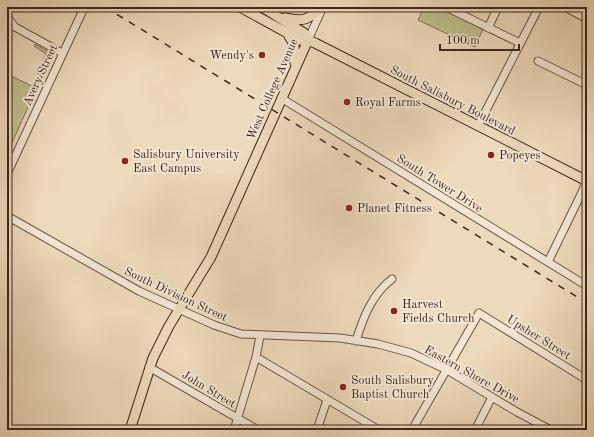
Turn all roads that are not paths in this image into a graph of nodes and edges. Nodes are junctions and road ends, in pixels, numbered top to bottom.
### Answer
1 (240, 7) edge
2 (262, 7) edge
3 (322, 7) edge
4 (446, 7) edge
5 (498, 7) edge
6 (539, 7) edge
7 (565, 7) edge
8 (84, 8) edge
9 (7, 17) edge
10 (278, 17) junction
11 (587, 19) edge
12 (488, 28) junction
13 (284, 32) junction
14 (308, 40) junction
15 (520, 43) junction
16 (62, 53) junction
17 (538, 60) dead end
18 (295, 66) junction
19 (586, 83) edge
20 (281, 98) junction
21 (478, 126) junction
22 (7, 174) edge
23 (586, 179) edge
24 (7, 216) edge
25 (548, 262) junction
26 (392, 279) dead end
27 (587, 286) edge
28 (180, 310) junction
29 (260, 336) junction
30 (356, 340) junction
31 (256, 357) junction
32 (149, 367) junction
33 (447, 370) junction
34 (587, 380) edge
35 (492, 397) junction
36 (327, 400) junction
37 (237, 419) junction
38 (130, 430) edge
39 (234, 430) edge
40 (258, 430) edge
41 (317, 430) edge
42 (379, 430) edge
43 (412, 430) edge
44 (475, 430) edge
45 (551, 430) edge

1 - 13 main road, South Salisbury Boulevard
2 - 10 main road, South Salisbury Boulevard
3 - 10 main road
3 - 14 street, West College Avenue
4 - 12 street
5 - 12 street
6 - 15 street
7 - 11 street
8 - 16 street, Avery Street
9 - 16 street
10 - 14 main road, South Salisbury Boulevard
12 - 15 street
13 - 14 main road, South Salisbury Boulevard
13 - 18 main road
14 - 18 main road, West College Avenue
14 - 21 main road, South Salisbury Boulevard
15 - 21 street
16 - 22 street, Avery Street
17 - 19 street
18 - 20 main road, West College Avenue
20 - 25 street, South Tower Drive
20 - 28 main road, West College Avenue
21 - 23 main road, South Salisbury Boulevard
23 - 25 street
24 - 28 street, South Division Street
25 - 27 street, South Tower Drive
26 - 30 street
28 - 29 street, South Division Street
28 - 32 main road, West College Avenue
29 - 30 street, Eastern Shore Drive
29 - 31 street
30 - 33 street, Eastern Shore Drive
31 - 36 street
31 - 37 street
32 - 37 street, John Street
32 - 38 main road, West College Avenue
33 - 34 street, Upsher Street
33 - 35 street, Eastern Shore Drive
33 - 43 street
35 - 44 street
35 - 45 street, Eastern Shore Drive
36 - 41 street
36 - 42 street
37 - 39 street
37 - 40 street, John Street

